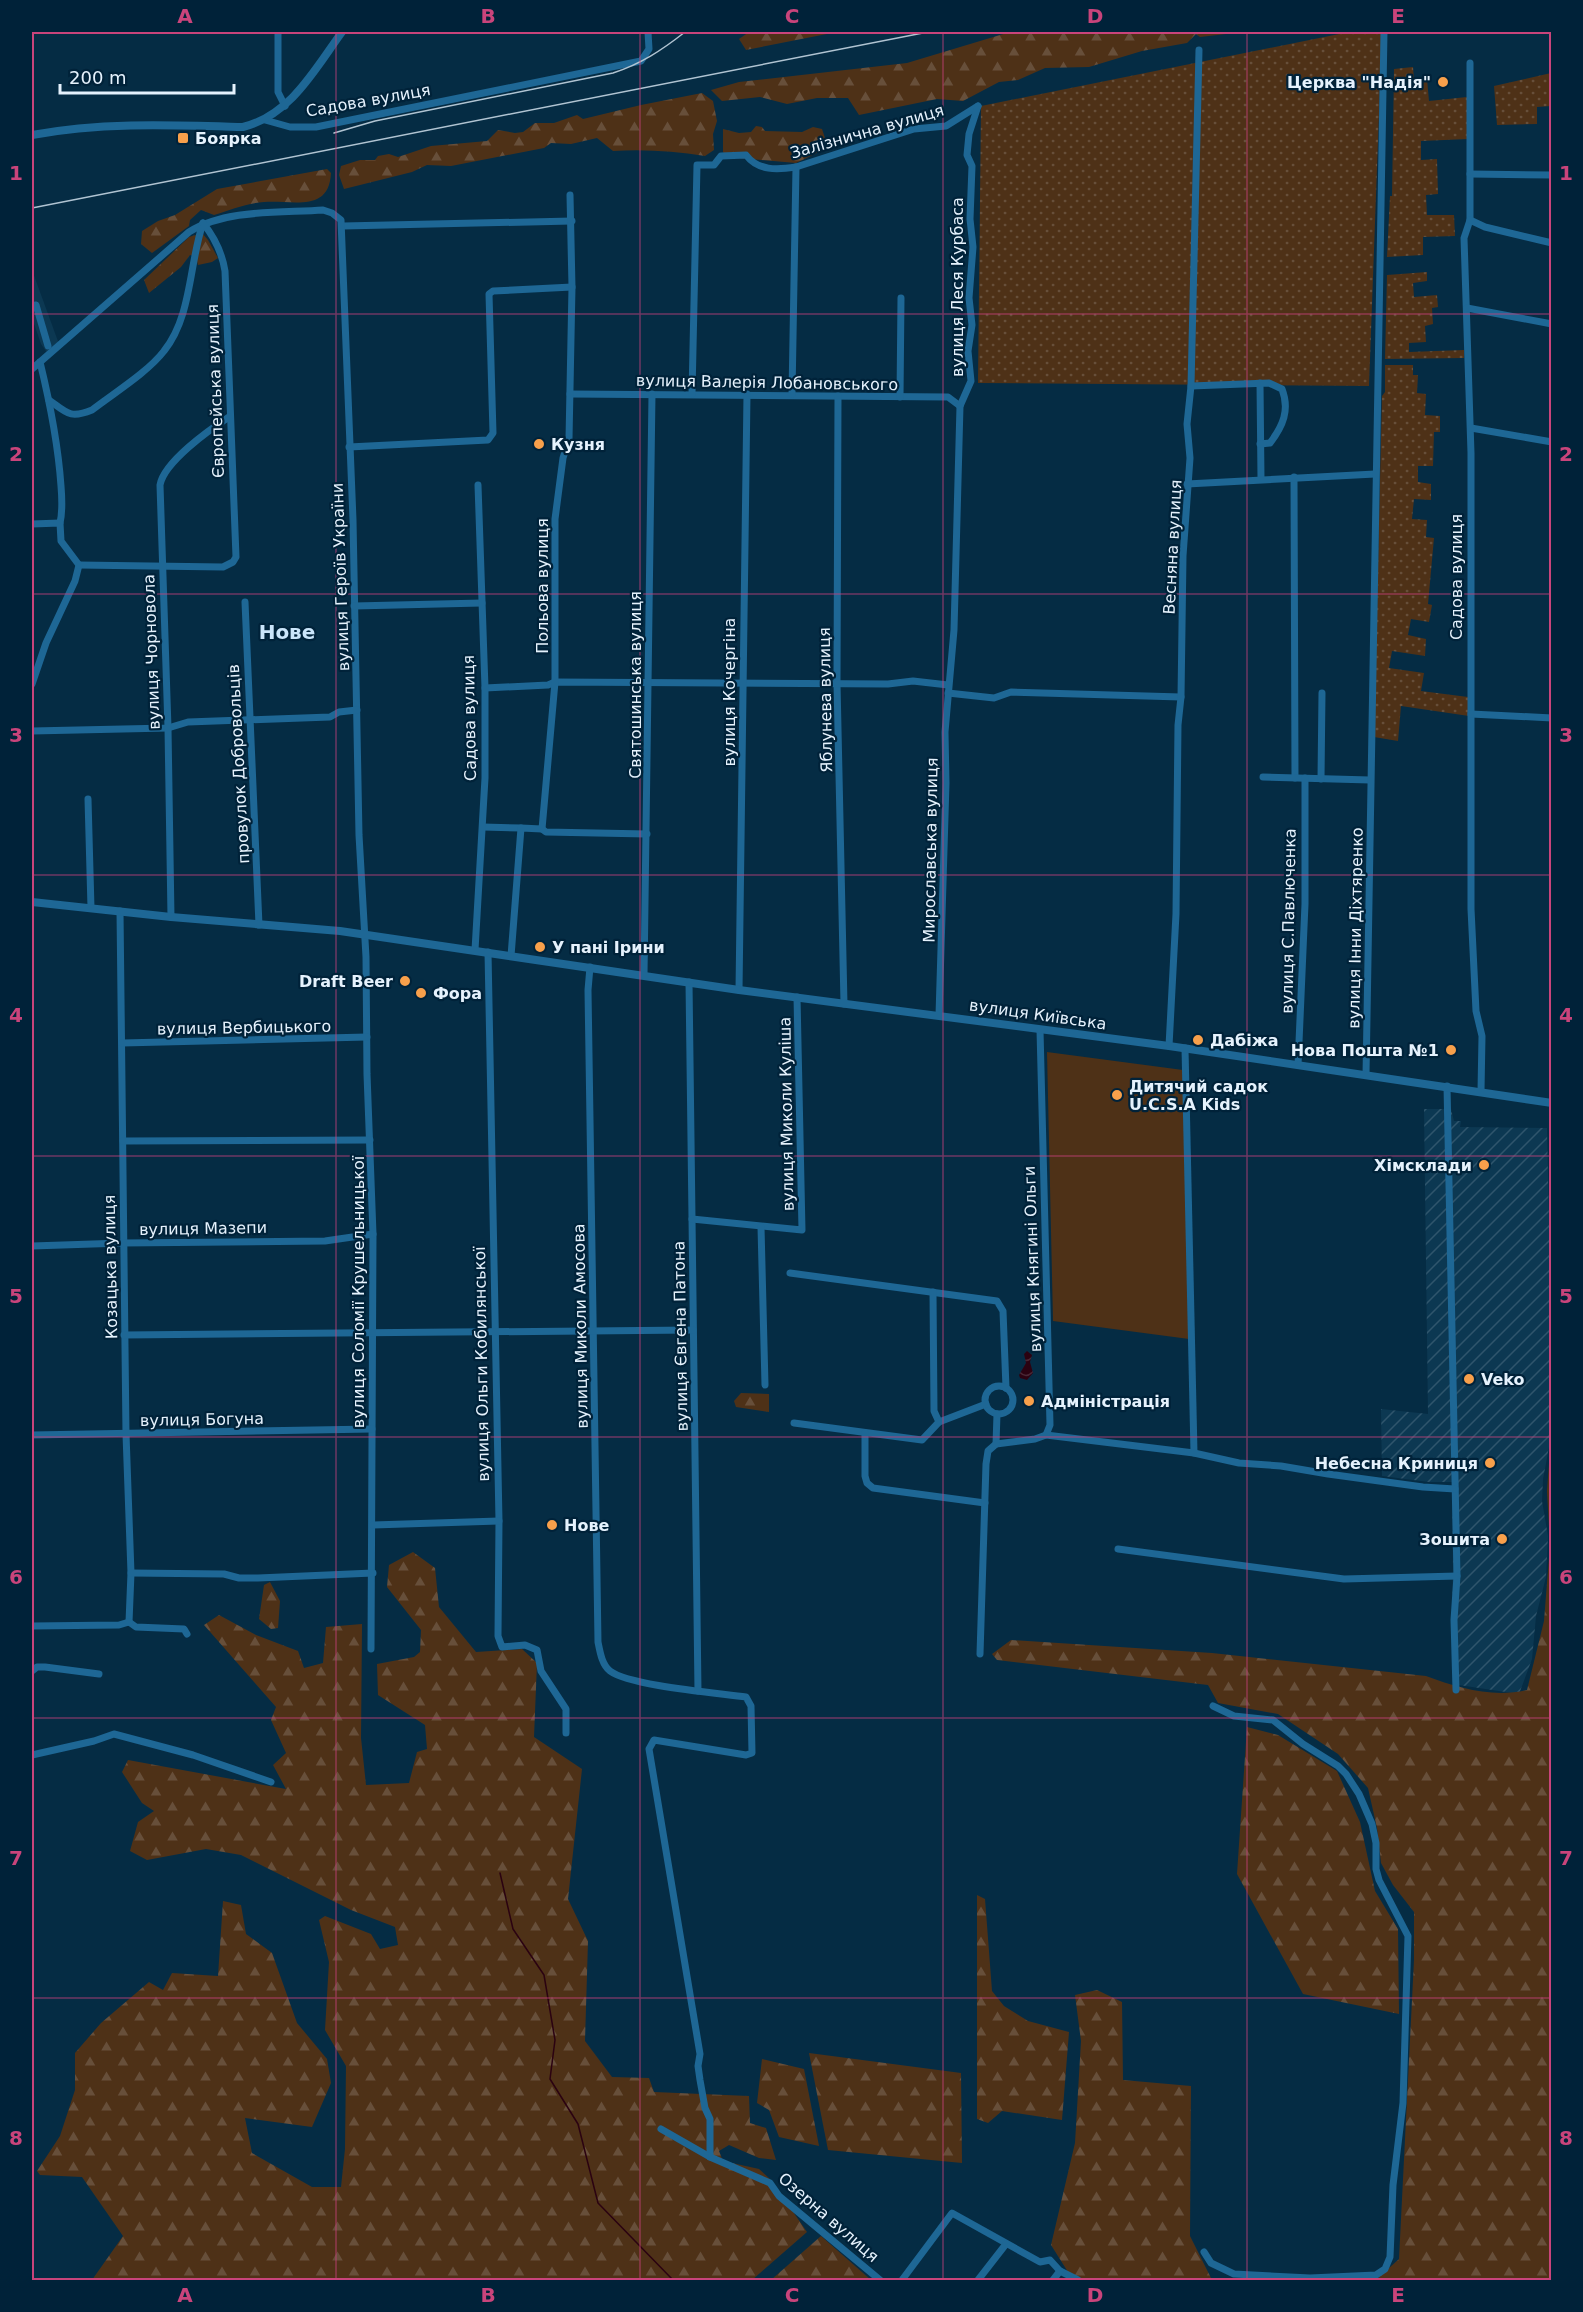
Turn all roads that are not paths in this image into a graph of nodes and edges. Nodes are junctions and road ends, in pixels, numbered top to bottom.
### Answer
1 (278, 32) edge
2 (342, 32) edge
3 (648, 32) edge
4 (1384, 32) edge
5 (1199, 50) dead end
6 (1470, 63) dead end
7 (978, 105) joint
8 (285, 106) junction
9 (266, 120) junction
10 (32, 135) edge
11 (796, 166) junction
12 (1470, 174) junction
13 (1551, 175) edge
14 (570, 195) dead end
15 (1470, 220) junction
16 (572, 221) junction
17 (203, 223) junction
18 (342, 223) junction
19 (1551, 243) edge
20 (572, 287) junction
21 (901, 298) dead end
22 (32, 306) edge
23 (1467, 308) junction
24 (1551, 324) edge
25 (48, 346) dead end
26 (40, 362) junction
27 (32, 369) edge
28 (1260, 383) junction
29 (1191, 386) junction
30 (570, 394) junction
31 (652, 394) junction
32 (692, 394) junction
33 (747, 394) junction
34 (792, 394) junction
35 (838, 396) junction
36 (900, 397) junction
37 (49, 400) junction
38 (960, 406) junction
39 (230, 417) junction
40 (1470, 428) junction
41 (1551, 442) edge
42 (1260, 444) junction
43 (349, 447) junction
44 (1375, 474) junction
45 (1294, 477) junction
46 (1261, 479) junction
47 (478, 484) dead end
48 (1188, 484) junction
49 (60, 523) junction
50 (32, 524) edge
51 (79, 565) junction
52 (162, 567) junction
53 (245, 602) dead end
54 (482, 603) junction
55 (354, 606) junction
56 (555, 682) junction
57 (649, 683) junction
58 (837, 683) junction
59 (32, 684) edge
60 (743, 684) junction
61 (485, 688) junction
62 (948, 689) junction
63 (1322, 693) dead end
64 (1181, 697) junction
65 (357, 710) junction
66 (1471, 714) junction
67 (1551, 718) edge
68 (249, 720) junction
69 (168, 728) junction
70 (32, 731) edge
71 (1263, 777) dead end
72 (1294, 778) junction
73 (1305, 778) junction
74 (1321, 779) junction
75 (1370, 780) junction
76 (88, 799) dead end
77 (483, 826) junction
78 (521, 828) junction
79 (542, 829) junction
80 (647, 834) junction
81 (32, 902) edge
82 (91, 908) junction
83 (120, 911) junction
84 (171, 917) junction
85 (259, 925) junction
86 (364, 935) junction
87 (474, 950) junction
88 (488, 952) junction
89 (512, 956) junction
90 (590, 967) junction
91 (644, 975) junction
92 (689, 982) junction
93 (739, 990) junction
94 (797, 997) junction
95 (844, 1004) junction
96 (939, 1015) junction
97 (1040, 1030) junction
98 (367, 1037) junction
99 (122, 1043) junction
100 (1169, 1046) junction
101 (1185, 1048) junction
102 (1298, 1065) junction
103 (1366, 1075) junction
104 (1447, 1086) junction
105 (1481, 1091) junction
106 (1551, 1102) edge
107 (370, 1140) junction
108 (123, 1141) junction
109 (692, 1220) junction
110 (762, 1227) junction
111 (373, 1234) junction
112 (123, 1243) junction
113 (32, 1246) edge
114 (790, 1273) dead end
115 (933, 1292) junction
116 (594, 1330) junction
117 (693, 1330) junction
118 (494, 1332) junction
119 (374, 1334) junction
120 (124, 1335) junction
121 (765, 1385) dead end
122 (1006, 1388) junction
123 (986, 1404) junction
124 (998, 1414) junction
125 (939, 1422) junction
126 (794, 1423) dead end
127 (372, 1429) junction
128 (865, 1433) junction
129 (126, 1434) junction
130 (32, 1435) edge
131 (1046, 1435) junction
132 (996, 1444) junction
133 (1194, 1453) junction
134 (1455, 1489) junction
135 (985, 1503) junction
136 (499, 1521) junction
137 (373, 1525) junction
138 (1118, 1549) dead end
139 (131, 1573) junction
140 (373, 1573) junction
141 (1457, 1576) junction
142 (129, 1622) junction
143 (32, 1626) edge
144 (187, 1634) dead end
145 (371, 1649) dead end
146 (980, 1654) dead end
147 (32, 1671) edge
148 (99, 1674) dead end
149 (1456, 1690) dead end
150 (698, 1691) junction
151 (1213, 1706) dead end
152 (566, 1733) dead end
153 (32, 1755) edge
154 (271, 1782) dead end
155 (661, 2129) dead end
156 (710, 2157) junction
157 (1006, 2244) junction
158 (1204, 2252) dead end
159 (1060, 2271) junction
160 (880, 2280) edge
161 (902, 2280) edge
162 (978, 2280) edge
163 (1053, 2280) edge
164 (1078, 2280) edge

1 - 8 street
2 - 8 street
3 - 9 street, Садова вулиця
4 - 44 street, вулиця Інни Діхтяренко
5 - 29 street, Весняна вулиця
6 - 12 street, Садова вулиця
7 - 11 street, Залізнична вулиця
7 - 38 street, вулиця Леся Курбаса
8 - 9 street
9 - 10 street, Садова вулиця
11 - 32 street, Залізнична вулиця
11 - 34 street
12 - 13 street
12 - 15 street, Садова вулиця
14 - 16 street, Польова вулиця
15 - 19 street
15 - 23 street, Садова вулиця
16 - 18 street
16 - 20 street, Польова вулиця
17 - 18 street
17 - 26 street
17 - 37 street
17 - 39 street, Європейська вулиця
18 - 43 street, вулиця Героїв України
20 - 30 street, Польова вулиця
20 - 43 street
21 - 36 street
22 - 25 street
23 - 24 street
23 - 40 street, Садова вулиця
26 - 27 street
26 - 37 street
28 - 29 street
28 - 42 street
28 - 42 street
29 - 48 street, Весняна вулиця
30 - 31 street, вулиця Валерія Лобановського
30 - 56 street, Польова вулиця
31 - 32 street, вулиця Валерія Лобановського
31 - 57 street, Святошинська вулиця
32 - 33 street, вулиця Валерія Лобановського
33 - 34 street, вулиця Валерія Лобановського
33 - 60 street, вулиця Кочергіна
34 - 35 street, вулиця Валерія Лобановського
35 - 36 street, вулиця Валерія Лобановського
35 - 58 street, Яблунева вулиця
36 - 38 street, вулиця Валерія Лобановського
37 - 49 street
38 - 62 street, вулиця Леся Курбаса
39 - 52 street, вулиця Чорновола
39 - 52 street, Європейська вулиця
40 - 41 street
40 - 66 street, Садова вулиця
42 - 46 street
43 - 55 street, вулиця Героїв України
44 - 45 street
44 - 75 street, вулиця Інни Діхтяренко
45 - 46 street
45 - 72 street
46 - 48 street
47 - 54 street, Садова вулиця
48 - 64 street, Весняна вулиця
49 - 50 street
49 - 51 street
51 - 52 street
51 - 59 street
52 - 69 street, вулиця Чорновола
53 - 68 street, провулок Добровольців
54 - 55 street
54 - 61 street, Садова вулиця
55 - 65 street, вулиця Героїв України
56 - 57 street
56 - 61 street
56 - 79 street, Польова вулиця
57 - 60 street
57 - 80 street, Святошинська вулиця
58 - 60 street
58 - 62 street
58 - 95 street, Яблунева вулиця
60 - 93 street, вулиця Кочергіна
61 - 77 street, Садова вулиця
62 - 64 street
62 - 96 street, Мирославська вулиця
63 - 74 street
64 - 100 street, Весняна вулиця
65 - 68 street
65 - 86 street, вулиця Героїв України
66 - 67 street
66 - 105 street, Садова вулиця
68 - 69 street
68 - 85 street, провулок Добровольців
69 - 70 street
69 - 84 street, вулиця Чорновола
71 - 72 street
72 - 73 street
73 - 74 street
73 - 102 street, вулиця С.Павлюченка
74 - 75 street
75 - 103 street, вулиця Інни Діхтяренко
76 - 82 street
77 - 78 street
77 - 87 street, Садова вулиця
78 - 79 street
78 - 89 street
79 - 80 street
80 - 91 street, Святошинська вулиця
81 - 82 street, вулиця Київська
82 - 83 street, вулиця Київська
83 - 84 street, вулиця Київська
83 - 99 street, Козацька вулиця
84 - 85 street, вулиця Київська
85 - 86 street, вулиця Київська
86 - 87 street, вулиця Київська
86 - 98 street, вулиця Соломії Крушельницької
87 - 88 street, вулиця Київська
88 - 89 street, вулиця Київська
88 - 118 street, вулиця Ольги Кобилянської
89 - 90 street, вулиця Київська
90 - 91 street, вулиця Київська
90 - 116 street, вулиця Миколи Амосова
91 - 92 street, вулиця Київська
92 - 93 street, вулиця Київська
92 - 109 street, вулиця Євгена Патона
93 - 94 street, вулиця Київська
94 - 95 street, вулиця Київська
94 - 110 street, вулиця Миколи Куліша
95 - 96 street, вулиця Київська
96 - 97 street, вулиця Київська
97 - 100 street, вулиця Київська
97 - 131 street, вулиця Княгині Ольги
98 - 99 street, вулиця Вербицького
98 - 107 street, вулиця Соломії Крушельницької
99 - 108 street, Козацька вулиця
100 - 101 street, вулиця Київська
101 - 102 street, вулиця Київська
101 - 133 street
102 - 103 street, вулиця Київська
103 - 104 street, вулиця Київська
104 - 105 street, вулиця Київська
104 - 134 street
105 - 106 street, вулиця Київська
107 - 108 street
107 - 111 street, вулиця Соломії Крушельницької
108 - 112 street, Козацька вулиця
109 - 110 street
109 - 117 street, вулиця Євгена Патона
110 - 121 street
111 - 112 street, вулиця Мазепи
111 - 119 street, вулиця Соломії Крушельницької
112 - 113 street, вулиця Мазепи
112 - 120 street, Козацька вулиця
114 - 115 street
115 - 122 street
115 - 125 street
116 - 117 street
116 - 118 street
116 - 150 street, вулиця Миколи Амосова
117 - 150 street, вулиця Євгена Патона
118 - 119 street
118 - 136 street, вулиця Ольги Кобилянської
119 - 120 street
119 - 127 street, вулиця Соломії Крушельницької
120 - 129 street, Козацька вулиця
122 - 123 street
122 - 124 street
123 - 124 street
123 - 125 street
124 - 132 street
125 - 128 street
126 - 128 street
127 - 129 street, вулиця Богуна
127 - 137 street, вулиця Соломії Крушельницької
128 - 135 street
129 - 130 street, вулиця Богуна
129 - 139 street, Козацька вулиця
131 - 132 street
131 - 133 street
132 - 135 street
133 - 134 street
134 - 141 street
135 - 146 street
136 - 137 street
136 - 152 street, вулиця Ольги Кобилянської
137 - 140 street, вулиця Соломії Крушельницької
138 - 141 street
139 - 140 street
139 - 142 street, Козацька вулиця
140 - 145 street, вулиця Соломії Крушельницької
141 - 149 street
142 - 143 street
142 - 144 street
147 - 148 street
150 - 156 street
151 - 158 street
153 - 154 street
155 - 156 street, Озерна вулиця
156 - 160 street, Озерна вулиця
157 - 159 street
157 - 161 street
157 - 162 street
159 - 163 street
159 - 164 street

